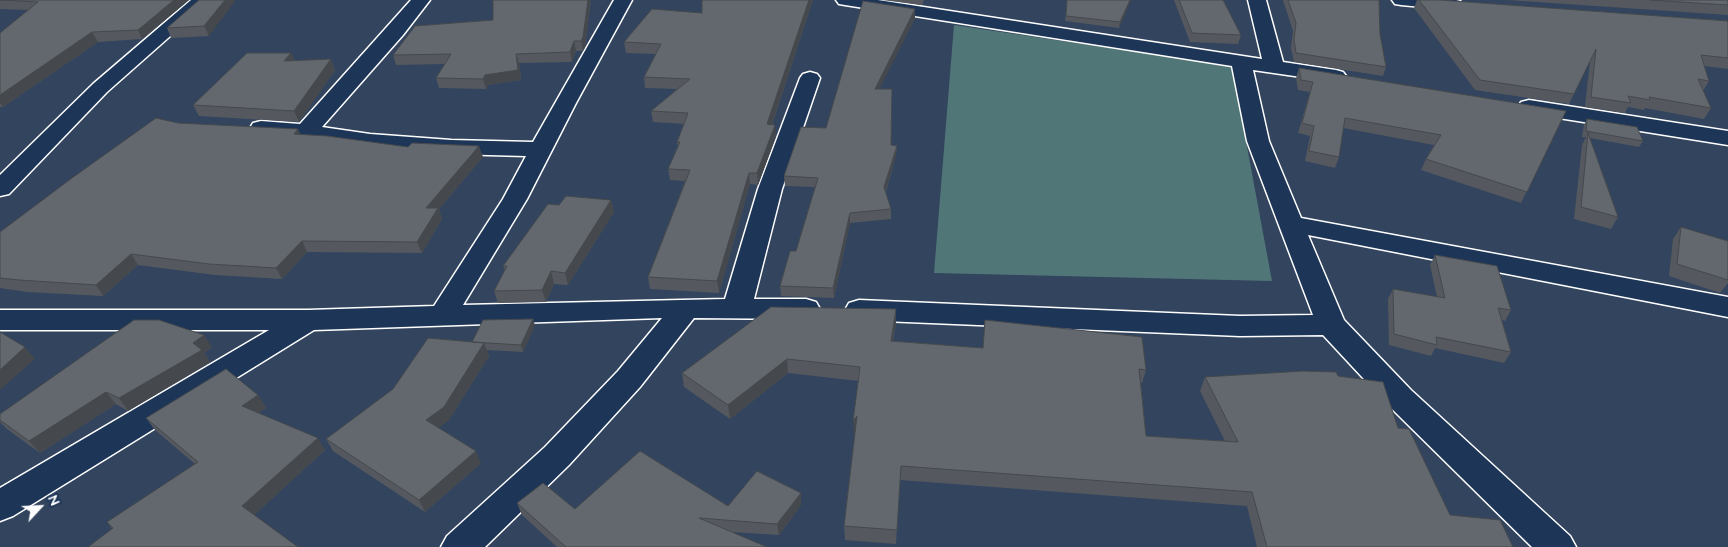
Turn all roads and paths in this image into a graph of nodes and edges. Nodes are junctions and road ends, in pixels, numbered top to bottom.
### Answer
1 (202, 0) edge
2 (421, 0) edge
3 (623, 0) edge
4 (845, 0) edge
5 (1257, 0) edge
6 (1401, 0) edge
7 (1473, 6) edge
8 (1241, 61) junction
9 (1274, 66) junction
10 (810, 78) dead end
11 (1359, 79) edge
12 (1514, 104) edge
13 (240, 127) edge
14 (306, 131) junction
15 (1728, 138) edge
16 (541, 149) junction
17 (0, 189) edge
18 (1292, 224) junction
19 (1728, 307) edge
20 (686, 308) junction
21 (737, 308) junction
22 (442, 316) junction
23 (0, 320) edge
24 (308, 320) junction
25 (1331, 325) junction
26 (0, 506) edge
27 (460, 547) edge
28 (1557, 547) edge

1 - 17 street
2 - 14 street
3 - 16 street
4 - 8 street
5 - 9 street
6 - 7 street
8 - 9 street
8 - 18 street
9 - 11 street
10 - 21 street
12 - 15 street
13 - 14 street
14 - 16 street
16 - 22 street
18 - 19 street
18 - 25 street
20 - 21 street
20 - 22 street
20 - 27 street
21 - 25 street
22 - 24 street
23 - 24 street
24 - 26 street
25 - 28 street

